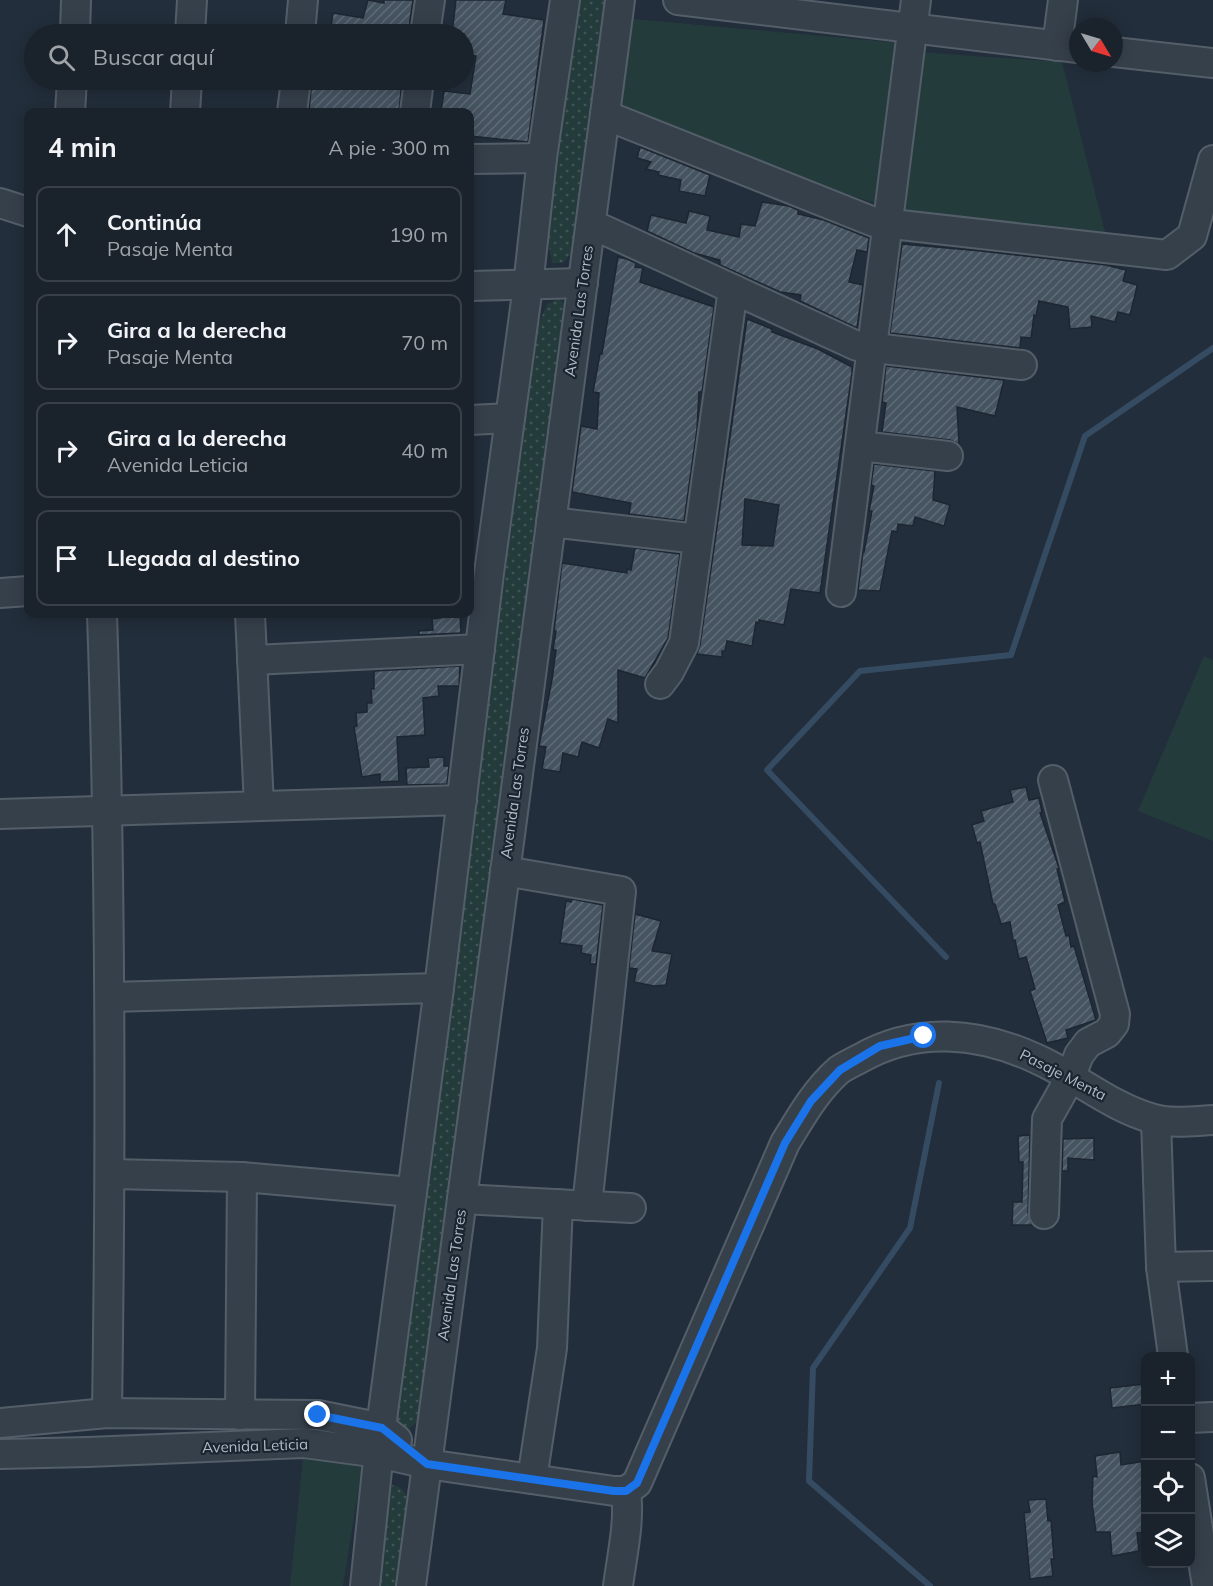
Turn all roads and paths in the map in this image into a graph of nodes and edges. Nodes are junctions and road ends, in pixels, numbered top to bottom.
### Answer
1 (76, 0) edge
2 (192, 0) edge
3 (303, 0) edge
4 (430, 0) edge
5 (565, 0) edge
6 (620, 0) edge
7 (678, 0) edge
8 (916, 0) edge
9 (1063, 0) edge
10 (778, 6) edge
11 (75, 24) edge
12 (191, 24) edge
13 (301, 24) edge
14 (426, 24) edge
15 (912, 28) junction
16 (1068, 47) edge
17 (1123, 53) edge
18 (1213, 63) edge
19 (71, 90) edge
20 (186, 90) edge
21 (295, 90) edge
22 (418, 90) edge
23 (70, 108) edge
24 (185, 108) edge
25 (292, 108) edge
26 (416, 108) edge
27 (605, 115) junction
28 (542, 158) junction
29 (474, 159) edge
30 (1213, 160) edge
31 (0, 203) edge
32 (24, 211) edge
33 (888, 224) junction
34 (590, 228) junction
35 (583, 284) junction
36 (474, 286) edge
37 (528, 286) junction
38 (733, 289) junction
39 (872, 347) junction
40 (1022, 365) dead end
41 (510, 418) junction
42 (474, 420) edge
43 (860, 446) junction
44 (948, 456) dead end
45 (551, 522) junction
46 (698, 539) junction
47 (479, 574) edge
48 (24, 591) edge
49 (841, 592) dead end
50 (0, 593) edge
51 (102, 618) edge
52 (250, 618) edge
53 (480, 649) junction
54 (252, 660) junction
55 (660, 684) dead end
56 (1053, 780) dead end
57 (462, 800) junction
58 (259, 806) junction
59 (108, 811) junction
60 (0, 814) edge
61 (505, 871) junction
62 (440, 988) junction
63 (110, 997) junction
64 (1070, 1078) junction
65 (1156, 1120) junction
66 (1213, 1120) edge
67 (111, 1174) junction
68 (242, 1177) junction
69 (412, 1192) junction
70 (462, 1199) junction
71 (558, 1204) junction
72 (587, 1206) junction
73 (632, 1208) dead end
74 (1044, 1214) dead end
75 (1213, 1266) edge
76 (1161, 1267) junction
77 (1172, 1352) edge
78 (107, 1413) junction
79 (240, 1415) junction
80 (1213, 1417) edge
81 (1195, 1418) edge
82 (0, 1423) edge
83 (380, 1440) junction
84 (0, 1454) edge
85 (427, 1464) junction
86 (532, 1479) junction
87 (626, 1491) junction
88 (1195, 1501) edge
89 (1208, 1574) edge
90 (365, 1586) edge
91 (411, 1586) edge
92 (618, 1586) edge

1 - 11 street
2 - 12 street
3 - 13 street
4 - 14 street
5 - 28 street
6 - 27 street, Avenida Las Torres
7 - 10 street
8 - 15 street
9 - 16 street
10 - 15 street
15 - 16 street
15 - 33 street
17 - 18 street
19 - 23 street
20 - 24 street
21 - 25 street
22 - 26 street
27 - 33 street
27 - 34 street, Avenida Las Torres
28 - 29 street
28 - 37 street
30 - 33 street
31 - 32 street
33 - 39 street
34 - 35 street, Avenida Las Torres
34 - 38 street
35 - 37 street
35 - 45 street, Avenida Las Torres
36 - 37 street
37 - 41 street
38 - 39 street
38 - 46 street
39 - 40 street
39 - 43 street
41 - 42 street
41 - 47 street
43 - 44 street
43 - 49 street
45 - 46 street
45 - 61 street, Avenida Las Torres
46 - 55 street
47 - 53 street
48 - 50 street
51 - 59 street
52 - 54 street
53 - 54 street
53 - 57 street
54 - 58 street
56 - 64 street
57 - 58 street
57 - 62 street
58 - 59 street
59 - 60 street
59 - 63 street
61 - 70 street, Avenida Las Torres
61 - 72 street
62 - 63 street
62 - 69 street
63 - 67 street
64 - 65 street, Pasaje Menta
64 - 74 street
64 - 87 street, Pasaje Menta
65 - 66 street, Pasaje Menta
65 - 76 street
67 - 68 street
67 - 78 street
68 - 69 street
68 - 79 street
69 - 83 street
70 - 71 street
70 - 85 street, Avenida Las Torres
71 - 72 street
71 - 86 street
72 - 73 street
75 - 76 street
76 - 77 street
78 - 79 street, Avenida Leticia
78 - 82 street, Avenida Leticia
79 - 83 street, Avenida Leticia
80 - 81 street
83 - 84 street, Avenida Leticia
83 - 85 street, Avenida Leticia
83 - 90 street
85 - 86 street
85 - 91 street, Avenida Las Torres
86 - 87 street
87 - 92 street
88 - 89 street

